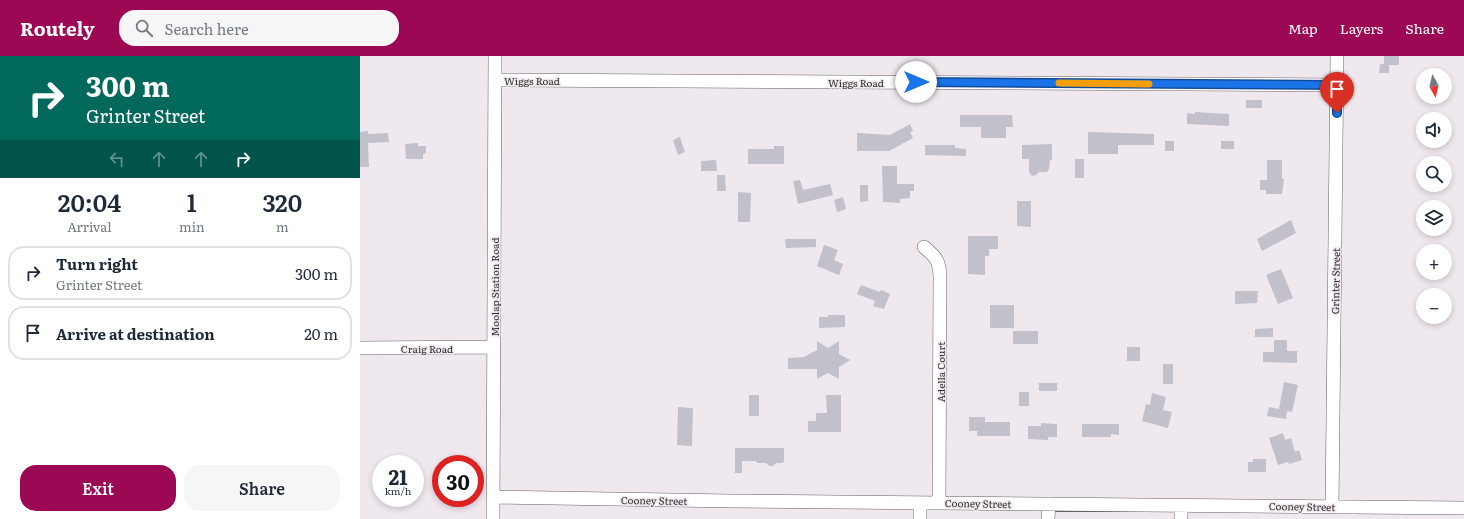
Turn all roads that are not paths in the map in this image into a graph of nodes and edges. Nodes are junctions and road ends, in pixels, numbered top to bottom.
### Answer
1 (495, 56) edge
2 (1337, 56) edge
3 (495, 80) junction
4 (1337, 85) junction
5 (924, 247) dead end
6 (360, 348) edge
7 (494, 348) junction
8 (493, 497) junction
9 (920, 503) junction
10 (939, 503) junction
11 (1048, 504) junction
12 (1181, 505) junction
13 (1332, 507) junction
14 (1464, 508) edge
15 (1304, 513) edge
16 (1433, 513) edge
17 (493, 519) edge
18 (920, 519) edge
19 (1048, 519) edge
20 (1181, 519) edge

1 - 3 street, Moolap Station Road
2 - 4 street, Grinter Street
3 - 4 street, Wiggs Road
3 - 7 street, Moolap Station Road
4 - 13 street, Grinter Street
5 - 10 street, Adella Court
6 - 7 street, Craig Road
7 - 8 street, Moolap Station Road
8 - 9 street, Cooney Street
8 - 17 street, Moolap Station Road
9 - 10 street, Cooney Street
9 - 18 street
10 - 11 street, Cooney Street
11 - 12 street, Cooney Street
11 - 19 street
12 - 15 street, Cooney Street
12 - 20 street
13 - 15 street, Cooney Street
13 - 16 street, Cooney Street
14 - 16 street, Cooney Street

